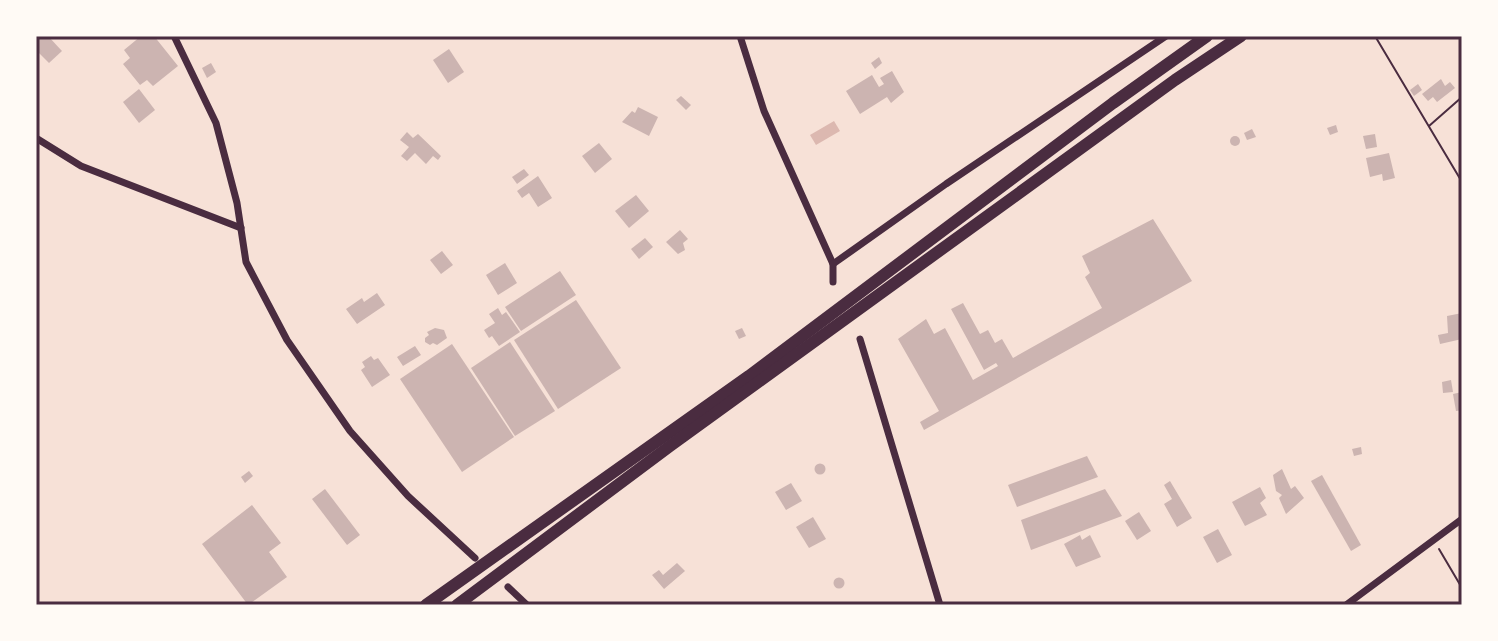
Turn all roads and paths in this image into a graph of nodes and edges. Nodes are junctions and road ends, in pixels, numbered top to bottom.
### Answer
1 (174, 36) edge
2 (740, 36) edge
3 (1166, 36) edge
4 (1207, 36) edge
5 (1241, 36) edge
6 (1375, 36) edge
7 (1462, 97) edge
8 (1428, 127) junction
9 (36, 138) edge
10 (1462, 182) edge
11 (241, 228) junction
12 (833, 264) junction
13 (833, 282) dead end
14 (860, 339) dead end
15 (1462, 519) edge
16 (1435, 541) junction
17 (475, 558) dead end
18 (508, 587) dead end
19 (1462, 588) edge
20 (426, 605) edge
21 (457, 605) edge
22 (527, 605) edge
23 (940, 605) edge
24 (1346, 605) edge

1 - 11 street
2 - 12 street
3 - 12 street
4 - 20 highway
5 - 21 highway
6 - 8 path
7 - 8 path
8 - 10 path
9 - 11 street
11 - 17 street
12 - 13 street
14 - 23 street
15 - 16 street
16 - 19 path
16 - 24 street
18 - 22 street

